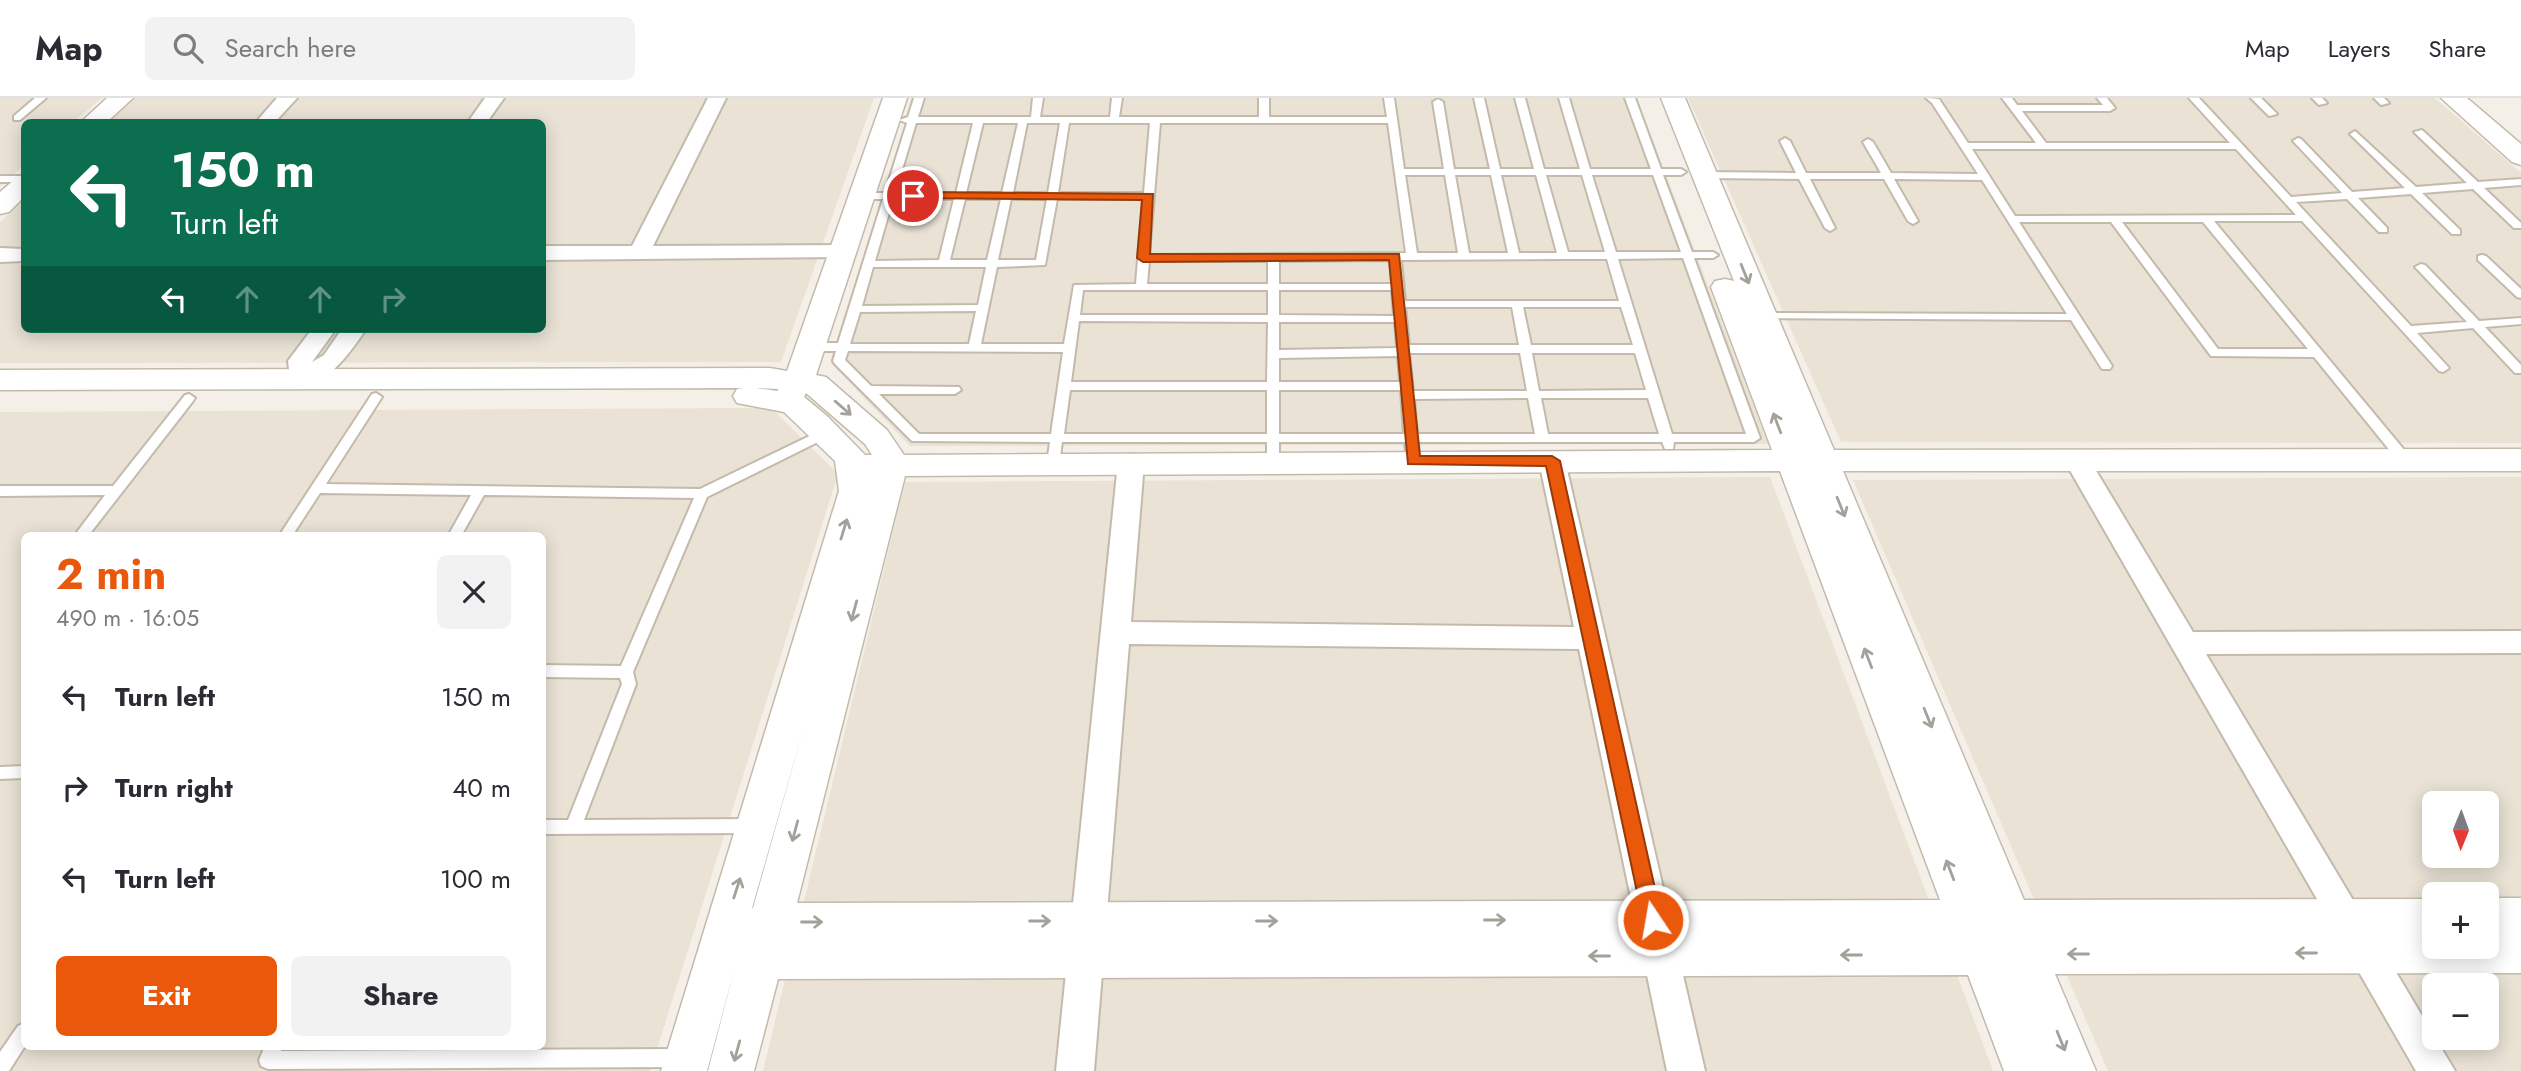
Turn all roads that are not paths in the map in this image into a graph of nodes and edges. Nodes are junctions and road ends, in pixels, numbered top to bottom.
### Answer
1 (41, 98) edge
2 (121, 98) edge
3 (288, 98) edge
4 (718, 98) edge
5 (919, 98) edge
6 (1038, 98) edge
7 (1116, 98) edge
8 (1264, 98) edge
9 (1389, 98) edge
10 (1479, 98) edge
11 (1520, 98) edge
12 (1564, 98) edge
13 (1630, 98) edge
14 (1652, 98) edge
15 (1672, 98) edge
16 (1931, 98) edge
17 (2007, 98) edge
18 (2102, 98) edge
19 (2194, 98) edge
20 (2256, 98) edge
21 (2453, 98) edge
22 (2473, 98) edge
23 (503, 102) edge
24 (1438, 102) dead end
25 (2014, 108) junction
26 (898, 112) edge
27 (2272, 114) dead end
28 (17, 118) dead end
29 (96, 119) edge
30 (268, 119) edge
31 (481, 119) edge
32 (979, 120) junction
33 (1029, 120) junction
34 (1065, 120) junction
35 (1114, 120) junction
36 (1155, 120) junction
37 (1264, 120) junction
38 (1392, 120) junction
39 (2419, 132) dead end
40 (2355, 134) dead end
41 (2521, 138) edge
42 (1785, 141) dead end
43 (2298, 141) dead end
44 (1868, 142) dead end
45 (1965, 146) junction
46 (2043, 146) junction
47 (2238, 146) junction
48 (2521, 157) edge
49 (1400, 172) junction
50 (1450, 172) junction
51 (1496, 172) junction
52 (1540, 172) junction
53 (1586, 172) junction
54 (1681, 173) junction
55 (1803, 175) junction
56 (1887, 176) junction
57 (1985, 177) junction
58 (0, 179) edge
59 (21, 182) edge
60 (2521, 182) edge
61 (21, 185) edge
62 (2474, 185) junction
63 (2412, 190) junction
64 (861, 195) junction
65 (2349, 195) junction
66 (889, 196) junction
67 (961, 196) junction
68 (1007, 196) junction
69 (1052, 196) junction
70 (1148, 196) junction
71 (2287, 200) junction
72 (0, 206) edge
73 (2206, 218) junction
74 (2304, 218) junction
75 (2012, 219) junction
76 (2114, 219) junction
77 (1913, 221) dead end
78 (2518, 226) dead end
79 (1830, 228) dead end
80 (2383, 230) dead end
81 (2456, 232) dead end
82 (842, 252) junction
83 (546, 253) edge
84 (639, 253) junction
85 (21, 254) edge
86 (0, 255) edge
87 (1700, 255) junction
88 (1412, 256) junction
89 (1464, 256) junction
90 (1514, 256) junction
91 (1563, 256) junction
92 (1611, 256) junction
93 (1274, 257) junction
94 (1395, 257) junction
95 (1143, 258) junction
96 (2483, 258) dead end
97 (944, 263) junction
98 (992, 263) junction
99 (868, 264) junction
100 (2421, 267) dead end
101 (1141, 287) junction
102 (1274, 287) junction
103 (1398, 287) junction
104 (2521, 295) edge
105 (1399, 304) junction
106 (1517, 304) junction
107 (1626, 304) junction
108 (983, 308) junction
109 (855, 309) junction
110 (1762, 316) junction
111 (2075, 317) junction
112 (1073, 318) junction
113 (1274, 318) junction
114 (1400, 319) junction
115 (2521, 321) edge
116 (2476, 325) junction
117 (2408, 330) junction
118 (321, 333) edge
119 (351, 333) edge
120 (809, 347) junction
121 (843, 348) junction
122 (974, 348) junction
123 (1069, 348) junction
124 (1525, 349) junction
125 (1639, 349) junction
126 (1403, 350) junction
127 (2317, 353) junction
128 (1274, 354) junction
129 (2106, 366) dead end
130 (2443, 368) dead end
131 (2519, 370) dead end
132 (302, 379) junction
133 (0, 380) edge
134 (1064, 386) junction
135 (1273, 386) junction
136 (868, 390) junction
137 (955, 390) dead end
138 (1407, 390) junction
139 (791, 392) junction
140 (1534, 394) junction
141 (1653, 394) junction
142 (376, 397) junction
143 (0, 398) edge
144 (189, 398) junction
145 (826, 433) junction
146 (1547, 449) junction
147 (1670, 449) junction
148 (1273, 450) junction
149 (1412, 450) junction
150 (1055, 451) junction
151 (2077, 460) junction
152 (2405, 460) junction
153 (2521, 460) edge
154 (1807, 461) junction
155 (1131, 463) junction
156 (852, 466) junction
157 (891, 466) junction
158 (317, 488) junction
159 (116, 490) junction
160 (480, 490) junction
161 (0, 491) edge
162 (702, 494) junction
163 (83, 532) edge
164 (288, 532) edge
165 (456, 532) edge
166 (1115, 633) junction
167 (1591, 638) junction
168 (2521, 642) edge
169 (2184, 643) junction
170 (546, 671) edge
171 (626, 672) junction
172 (21, 772) edge
173 (0, 773) edge
174 (755, 826) junction
175 (546, 827) edge
176 (573, 827) junction
177 (2499, 917) edge
178 (2521, 917) edge
179 (2422, 921) edge
180 (2356, 935) junction
181 (722, 936) junction
182 (1975, 937) junction
183 (2018, 937) junction
184 (1656, 938) junction
185 (1087, 939) junction
186 (766, 940) junction
187 (2521, 953) edge
188 (21, 1036) edge
189 (272, 1050) edge
190 (483, 1065) edge
191 (686, 1065) edge
192 (0, 1068) edge
193 (731, 1071) edge
194 (1075, 1071) edge
195 (1686, 1071) edge
196 (2027, 1071) edge
197 (2073, 1071) edge
198 (2436, 1071) edge

1 - 28 lane
2 - 29 street
3 - 30 street
4 - 84 street
5 - 26 lane
6 - 33 lane
7 - 35 lane
8 - 37 lane
9 - 38 lane
10 - 51 lane
11 - 52 lane
12 - 53 lane
13 - 54 lane
14 - 54 street
15 - 54 street
16 - 45 lane
17 - 25 lane
18 - 25 lane
19 - 47 lane
20 - 27 lane
21 - 48 street
22 - 41 street
23 - 31 street
24 - 50 lane
25 - 46 lane
26 - 32 lane
26 - 64 street
26 - 66 lane
32 - 33 lane
32 - 67 lane
33 - 34 lane
33 - 68 lane
34 - 35 lane
34 - 69 lane
35 - 36 lane
36 - 37 lane
36 - 70 lane
37 - 38 lane
38 - 49 lane
39 - 62 lane
40 - 63 lane
42 - 55 lane
43 - 65 lane
44 - 56 lane
45 - 46 lane
45 - 57 lane
46 - 47 lane
47 - 71 lane
49 - 50 lane
49 - 88 lane
50 - 51 lane
50 - 89 lane
51 - 52 lane
51 - 90 lane
52 - 53 lane
52 - 91 lane
53 - 54 lane
53 - 92 lane
54 - 55 lane
54 - 87 street
54 -> 110 street
55 - 56 lane
55 - 79 lane
56 - 57 lane
56 - 77 lane
57 - 75 lane
58 - 59 lane
60 - 62 lane
61 - 72 street
62 - 63 lane
62 - 78 lane
63 - 65 lane
63 - 81 lane
64 - 66 lane
64 - 82 street
65 - 71 lane
65 - 80 lane
66 - 67 lane
66 - 99 lane
67 - 68 lane
67 - 97 lane
68 - 69 lane
68 - 98 lane
69 - 70 lane
69 - 98 lane
70 - 95 lane
71 - 74 lane
73 - 74 lane
73 - 76 lane
73 - 127 lane
74 - 117 lane
75 - 76 lane
75 - 111 lane
76 - 127 lane
82 - 84 street
82 - 120 street
83 - 84 street
85 - 86 street
87 - 92 lane
87 - 147 lane
154 -> 87 street
88 - 89 lane
88 - 94 lane
89 - 90 lane
90 - 91 lane
91 - 92 lane
92 - 107 lane
93 - 94 lane
93 - 95 lane
93 - 102 lane
94 - 103 lane
95 - 101 lane
96 - 104 lane
97 - 98 lane
97 - 99 lane
98 - 108 lane
99 - 109 lane
100 - 116 lane
101 - 102 lane
101 - 112 lane
102 - 103 lane
102 - 113 lane
103 - 105 lane
105 - 106 lane
105 - 114 lane
106 - 107 lane
106 - 124 lane
107 - 125 lane
108 - 109 lane
108 - 122 lane
109 - 121 lane
110 - 111 lane
110 - 154 street
111 - 129 lane
112 - 113 lane
112 - 123 lane
113 - 114 lane
113 - 128 lane
114 - 126 lane
115 - 116 lane
116 - 117 lane
116 - 131 lane
117 - 130 lane
118 - 132 street
119 - 132 street
120 - 121 lane
120 - 139 street
121 - 122 lane
121 - 136 lane
122 - 123 lane
123 - 134 lane
124 - 125 lane
124 - 126 lane
124 - 140 lane
125 - 141 lane
126 - 128 lane
126 - 138 lane
127 - 152 lane
128 - 135 lane
132 - 133 street
132 - 139 street
134 - 135 lane
134 - 150 lane
135 - 138 lane
135 - 148 lane
136 - 137 lane
136 - 150 lane
138 - 140 lane
138 - 149 lane
139 - 142 street
139 - 145 street
139 -> 157 street
140 - 141 lane
140 - 146 lane
141 - 147 lane
142 - 144 street
142 - 158 lane
143 - 144 street
144 - 159 lane
145 - 156 street
145 - 162 lane
146 - 147 street
146 - 149 street
146 - 167 street
147 - 154 street
148 - 149 street
148 - 150 lane
148 - 155 street
150 - 155 street
150 - 157 street
151 - 152 street
151 - 154 street
151 - 169 street
152 - 153 street
182 -> 154 street
154 -> 183 street
155 - 166 street
156 - 157 street
174 -> 156 street
157 -> 186 street
158 - 160 lane
158 - 164 lane
159 - 161 lane
159 - 163 lane
160 - 162 lane
160 - 165 lane
162 - 171 lane
166 - 167 street
166 - 185 street
167 - 184 street
168 - 169 street
169 - 180 street
170 - 171 lane
171 - 176 lane
172 - 173 lane
174 - 176 lane
181 -> 174 street
175 - 176 lane
177 - 178 street
179 - 180 street
180 - 183 street
180 - 187 street
180 - 198 street
181 - 186 street
181 - 191 street
182 - 183 street
182 - 184 street
182 - 196 street
183 -> 197 street
184 - 185 street
184 - 195 street
185 - 186 street
185 - 194 street
186 -> 193 street
188 - 192 lane
189 - 190 lane
190 - 191 lane

